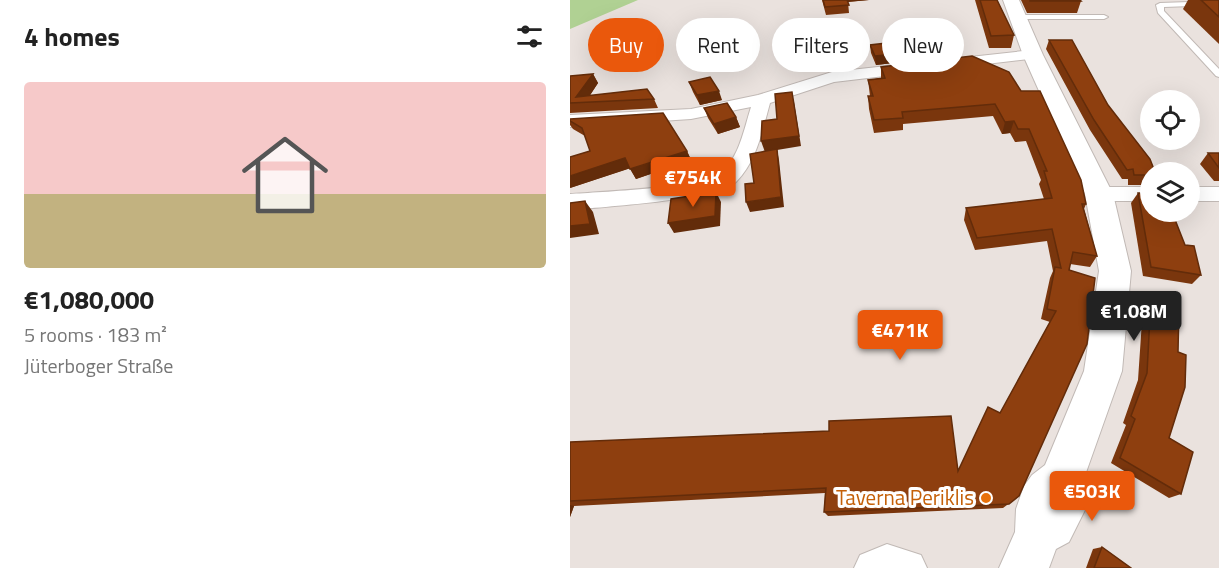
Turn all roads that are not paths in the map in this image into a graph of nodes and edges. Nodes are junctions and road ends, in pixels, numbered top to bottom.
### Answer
1 (1219, 3) edge
2 (1015, 8) edge
3 (1104, 17) dead end
4 (1033, 55) junction
5 (1219, 74) edge
6 (762, 100) junction
7 (570, 121) edge
8 (1099, 194) junction
9 (1140, 194) edge
10 (1200, 194) edge
11 (1219, 194) edge
12 (570, 202) edge
13 (1032, 550) edge
14 (873, 568) edge
15 (908, 568) edge

1 - 5 lane
2 - 3 lane
2 - 4 main road
4 - 6 street
4 - 8 main road
6 - 7 street
6 - 12 street
8 - 9 street
8 - 13 main road
10 - 11 street
14 - 15 street

